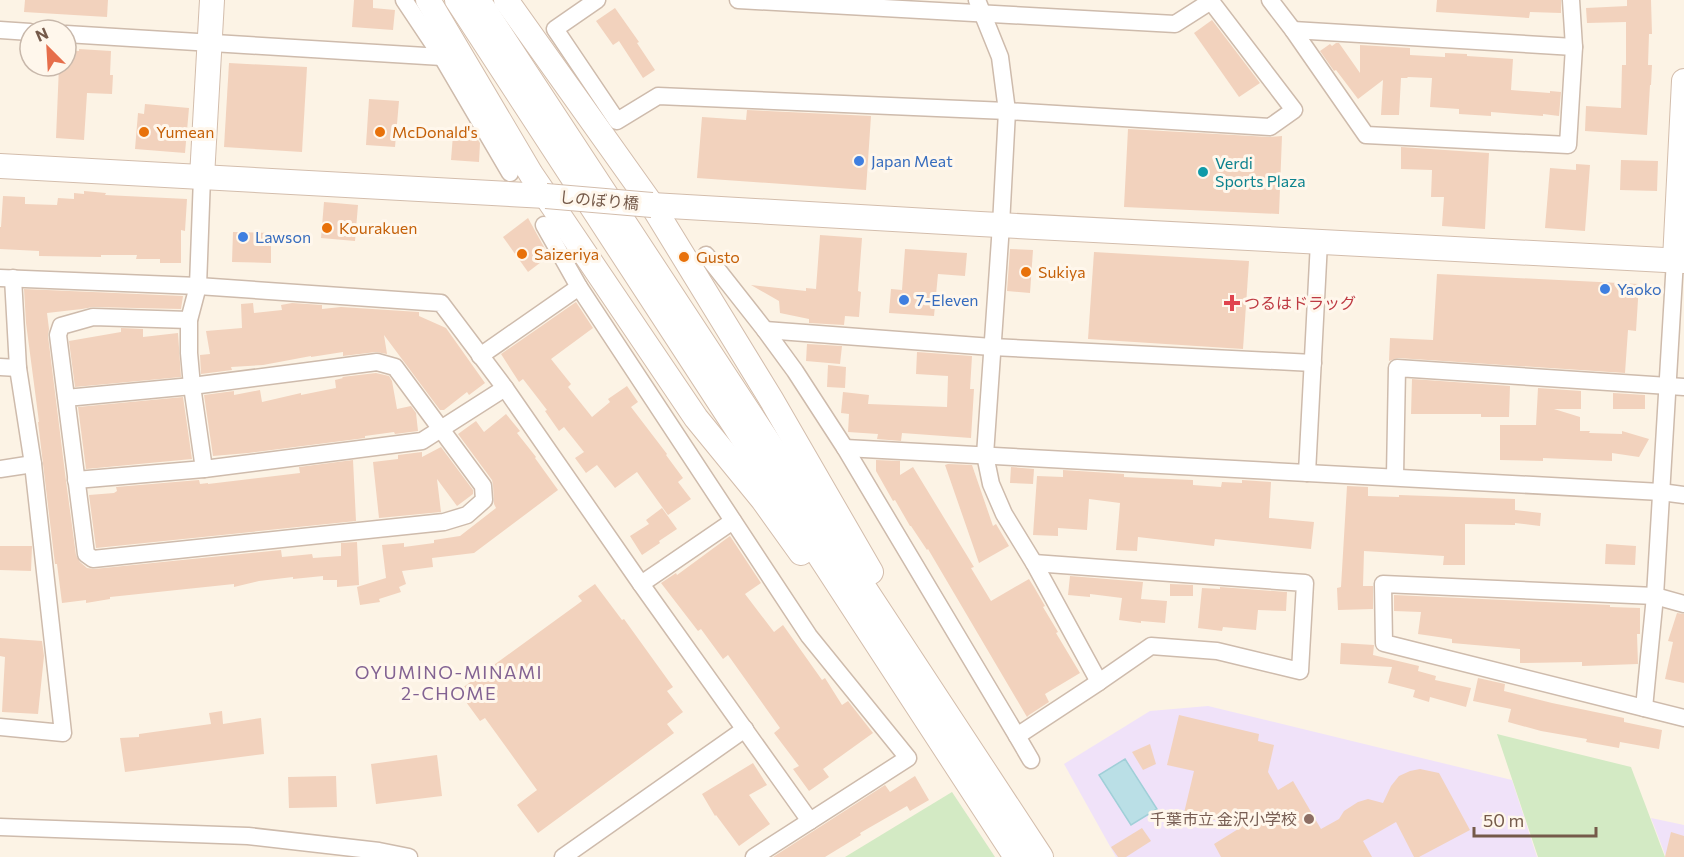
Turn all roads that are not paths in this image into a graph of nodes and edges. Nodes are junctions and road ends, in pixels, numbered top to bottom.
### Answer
1 (212, 0) edge
2 (404, 0) edge
3 (428, 0) edge
4 (457, 0) edge
5 (478, 0) edge
6 (506, 0) edge
7 (597, 0) edge
8 (738, 0) edge
9 (1270, 0) edge
10 (1571, 0) edge
11 (1211, 1) edge
12 (980, 7) edge
13 (0, 30) edge
14 (1293, 30) junction
15 (18, 31) edge
16 (78, 35) edge
17 (210, 42) junction
18 (1574, 47) junction
19 (442, 57) junction
20 (1684, 81) edge
21 (1007, 111) junction
22 (0, 166) edge
23 (510, 173) dead end
24 (202, 177) junction
25 (546, 196) junction
26 (652, 205) junction
27 (544, 225) dead end
28 (1001, 225) junction
29 (1319, 242) junction
30 (706, 255) dead end
31 (1679, 261) edge
32 (6, 278) edge
33 (198, 286) junction
34 (579, 287) junction
35 (189, 320) junction
36 (765, 330) junction
37 (992, 347) junction
38 (480, 356) junction
39 (1313, 363) junction
40 (0, 367) edge
41 (18, 368) junction
42 (192, 386) junction
43 (1676, 386) edge
44 (505, 388) junction
45 (66, 398) junction
46 (441, 430) junction
47 (845, 448) junction
48 (985, 455) junction
49 (33, 464) junction
50 (0, 469) edge
51 (204, 469) junction
52 (1307, 473) junction
53 (1395, 476) junction
54 (76, 480) junction
55 (1661, 492) junction
56 (1684, 495) edge
57 (733, 521) junction
58 (1034, 563) junction
59 (641, 584) junction
60 (1654, 597) junction
61 (1684, 604) edge
62 (912, 678) junction
63 (1100, 682) junction
64 (1644, 708) junction
65 (1684, 718) edge
66 (0, 727) edge
67 (745, 729) junction
68 (1017, 736) junction
69 (1031, 760) dead end
70 (810, 821) junction
71 (0, 827) edge
72 (409, 857) edge
73 (563, 857) edge
74 (754, 857) edge
75 (1016, 857) edge
76 (1041, 857) edge

1 - 17 street
2 - 19 street
3 - 25 street
4 - 62 street
5 - 62 street
6 - 26 street
7 - 21 street
8 - 12 street
9 - 14 street
10 - 18 street
11 - 12 street
11 - 21 street
12 - 21 street
13 - 15 street
14 - 18 street
14 - 18 street
16 - 17 street
17 - 19 street
17 - 24 street
19 - 23 street
20 - 31 street
21 - 28 street
22 - 24 street, しのぼり橋
24 - 25 street, しのぼり橋
24 - 33 street
25 - 26 street, しのぼり橋, bridge
25 - 62 street
26 - 28 street, しのぼり橋
26 - 62 street
27 - 34 street
28 - 29 street, しのぼり橋
28 - 37 street
29 - 31 street, しのぼり橋
29 - 39 street
30 - 36 street
31 - 43 street
32 - 33 street
32 - 41 street
33 - 35 street
33 - 38 street
34 - 38 street
34 - 57 street
35 - 42 street
35 - 45 street
36 - 37 street
36 - 47 street
37 - 39 street
37 - 48 street
38 - 44 street
39 - 52 street
40 - 41 street
41 - 49 street
42 - 45 street
42 - 46 street
42 - 51 street
43 - 53 street
43 - 55 street
44 - 46 street
44 - 59 street
45 - 54 street
46 - 51 street
46 - 54 street
47 - 48 street
47 - 68 street
48 - 52 street
48 - 58 street
49 - 50 street
49 - 66 street
51 - 54 street
52 - 53 street
53 - 55 street
55 - 56 street
55 - 60 street
57 - 59 street
57 - 70 street
58 - 63 street
58 - 63 street
59 - 67 street
60 - 61 street
60 - 64 street
60 - 64 street
62 - 75 street
62 - 76 street
63 - 68 street
64 - 65 street
67 - 70 street
67 - 73 street
68 - 69 street
70 - 74 street
71 - 72 street

